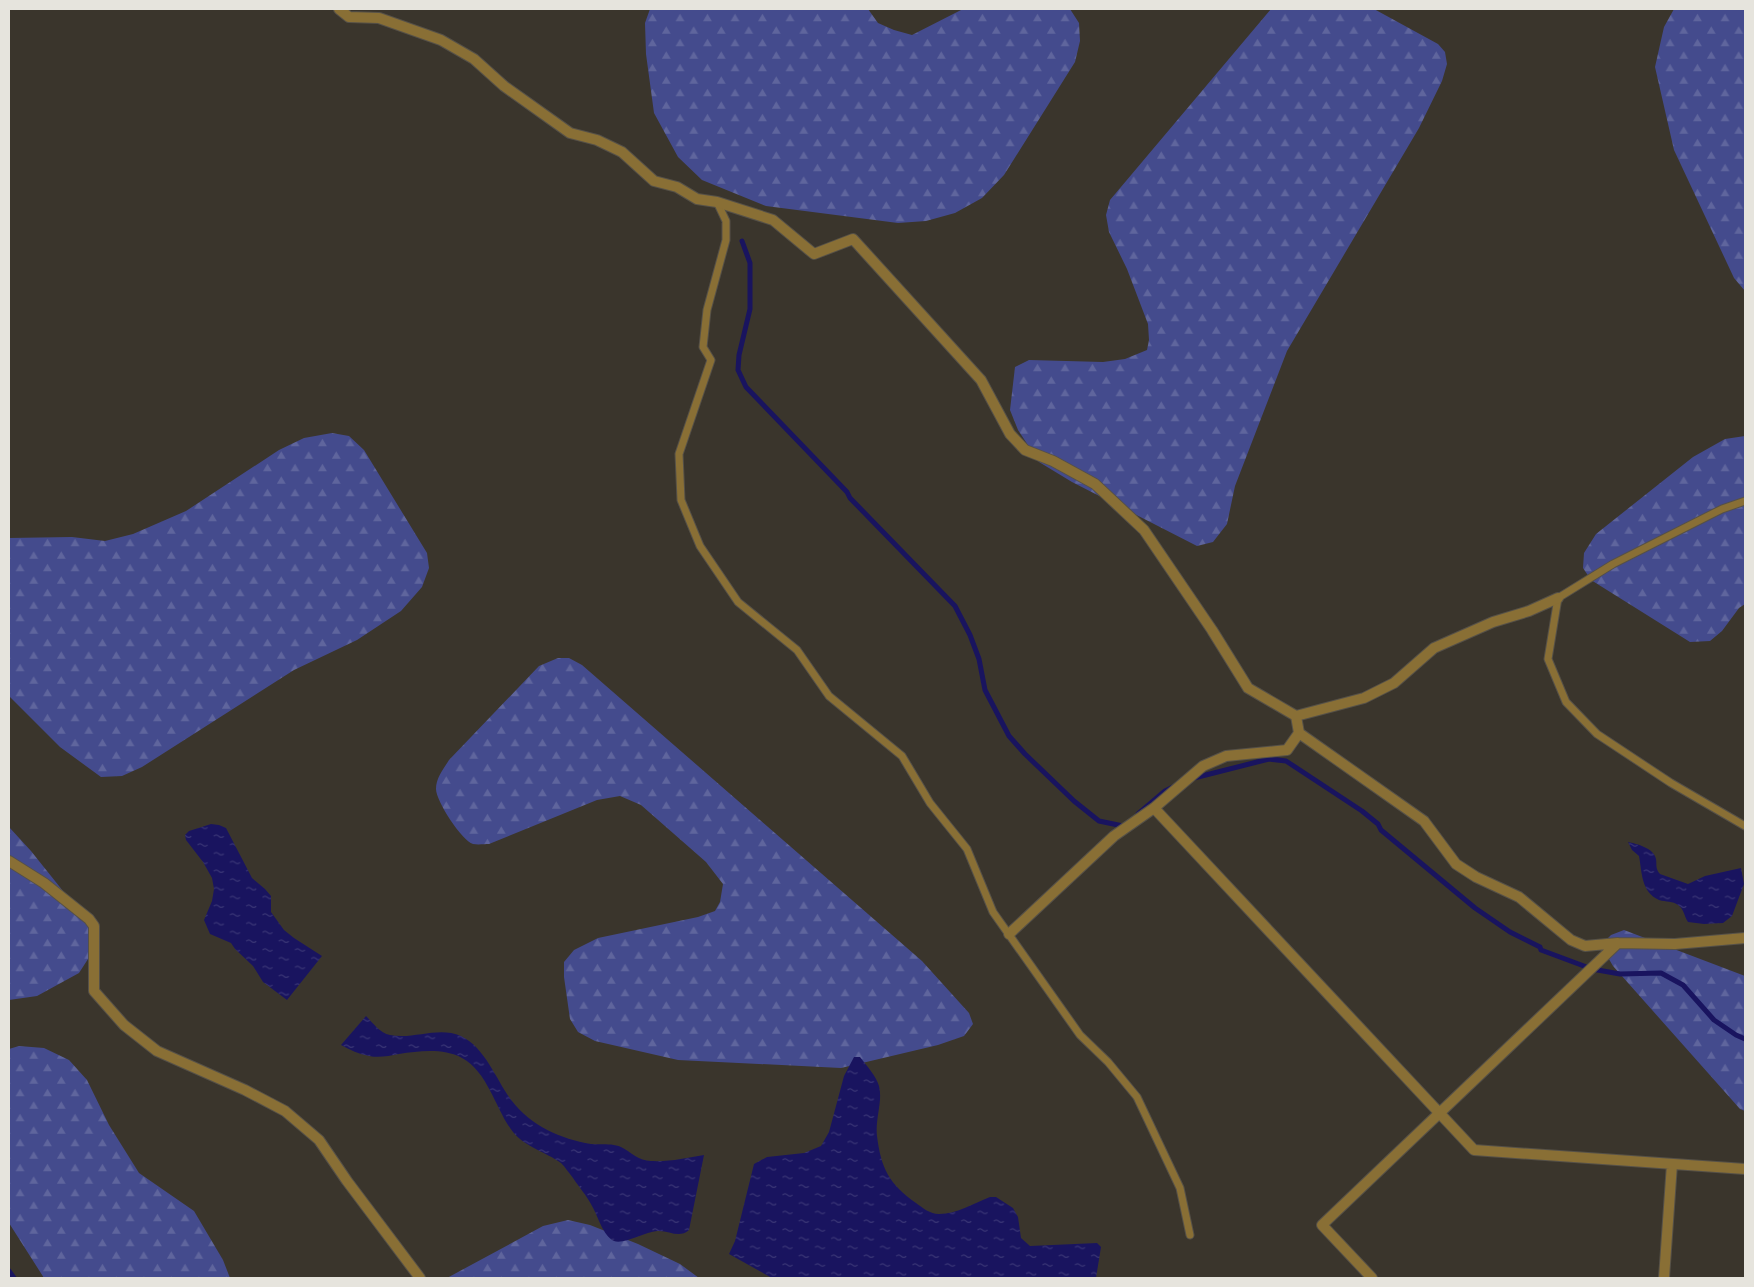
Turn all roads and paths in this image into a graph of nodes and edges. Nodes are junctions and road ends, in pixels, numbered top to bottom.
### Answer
1 (339, 9) edge
2 (717, 202) junction
3 (1745, 501) edge
4 (1558, 598) junction
5 (1296, 716) junction
6 (1299, 733) junction
7 (1154, 808) junction
8 (1745, 826) edge
9 (9, 862) edge
10 (1010, 934) junction
11 (1745, 938) edge
12 (1618, 943) junction
13 (1439, 1114) junction
14 (1672, 1164) junction
15 (1745, 1169) edge
16 (1190, 1235) dead end
17 (420, 1278) edge
18 (1372, 1278) edge
19 (1664, 1278) edge

1 - 2 street
2 - 5 street
2 - 10 lane
3 - 4 lane
4 - 5 street
4 - 8 lane
5 - 6 street
6 - 7 street
6 - 12 street
7 - 10 street
7 - 13 street
9 - 17 street
10 - 16 lane
11 - 12 street
12 - 13 street
13 - 14 street
13 - 18 street
14 - 15 street
14 - 19 street

